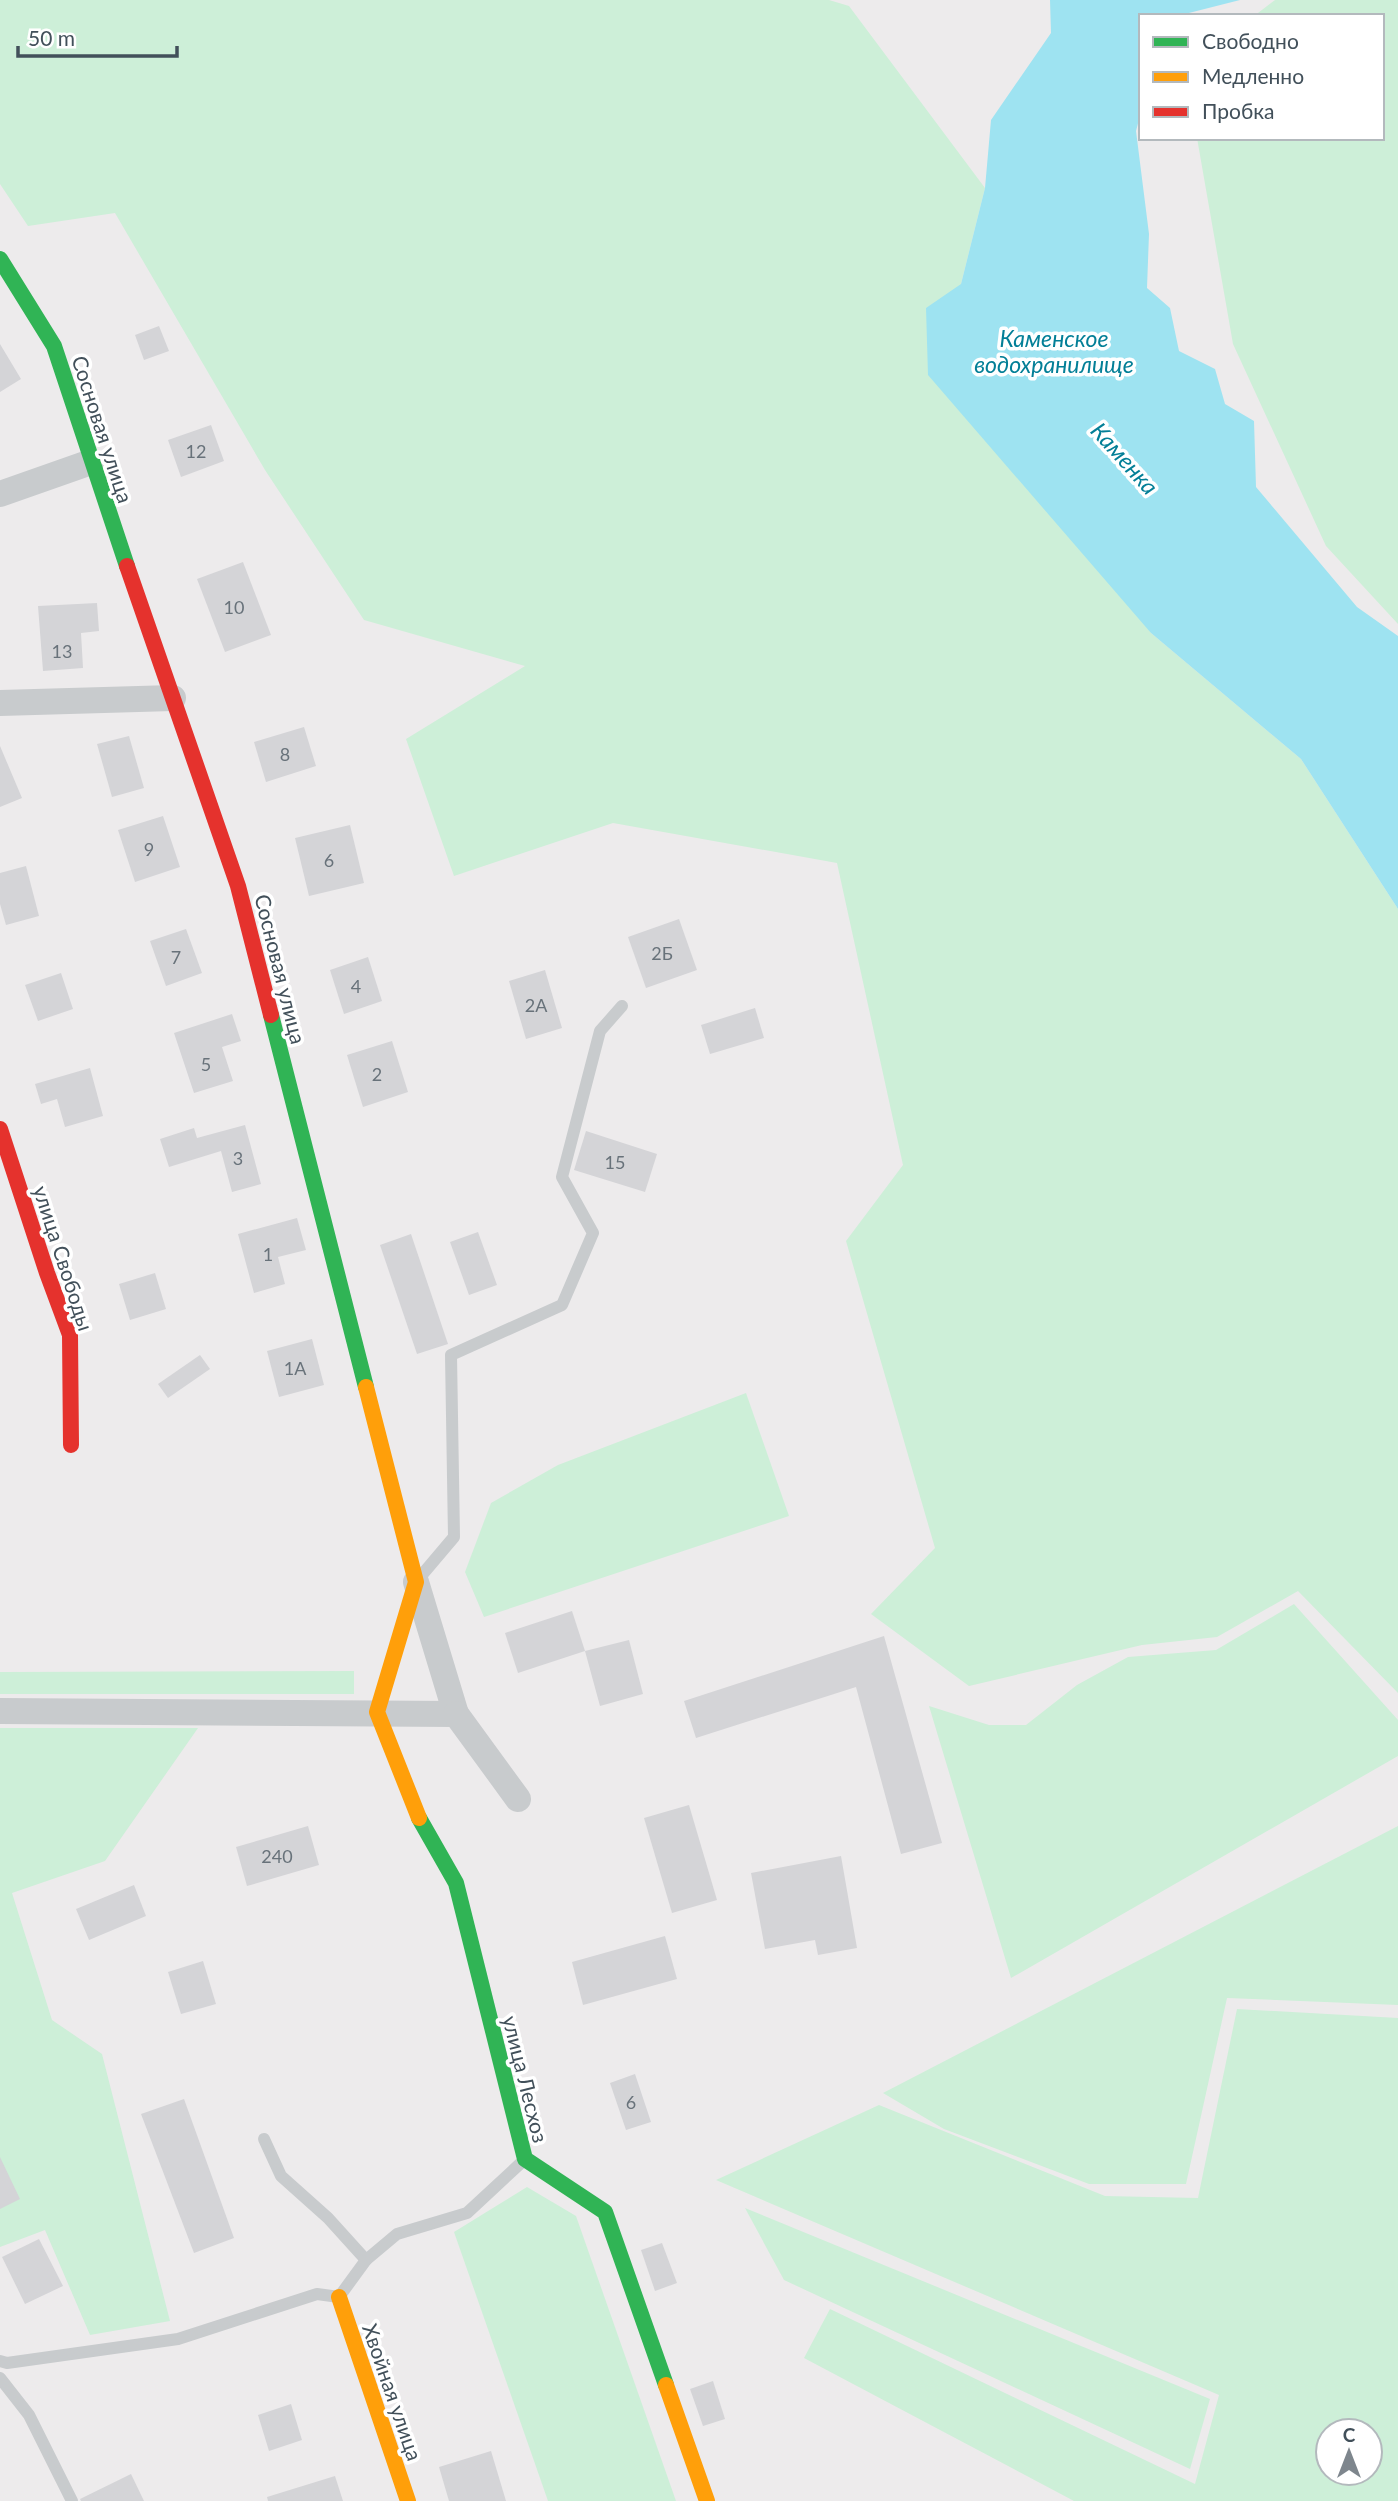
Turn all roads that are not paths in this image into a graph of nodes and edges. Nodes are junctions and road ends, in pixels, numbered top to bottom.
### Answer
1 (0, 259) edge
2 (91, 463) junction
3 (0, 494) edge
4 (173, 698) junction
5 (0, 703) edge
6 (622, 1006) dead end
7 (0, 1129) edge
8 (71, 1445) dead end
9 (416, 1582) junction
10 (0, 1711) edge
11 (377, 1712) junction
12 (456, 1714) junction
13 (518, 1799) dead end
14 (264, 2139) dead end
15 (525, 2159) junction
16 (366, 2260) junction
17 (339, 2297) junction
18 (0, 2361) edge
19 (0, 2378) edge
20 (72, 2501) edge
21 (408, 2501) edge
22 (707, 2501) edge

1 - 2 street, Сосновая улица
2 - 3 street
2 - 4 street, Сосновая улица
4 - 5 street
4 - 9 street, Сосновая улица
6 - 9 lane
7 - 8 street, улица Свободы
9 - 11 street
9 - 12 street
10 - 11 street
11 - 12 street
11 - 15 street, улица Лесхоз
12 - 13 street
14 - 16 lane
15 - 16 lane
15 - 22 street, улица Лесхоз
16 - 17 lane
17 - 18 lane
17 - 21 street, Хвойная улица
19 - 20 lane

